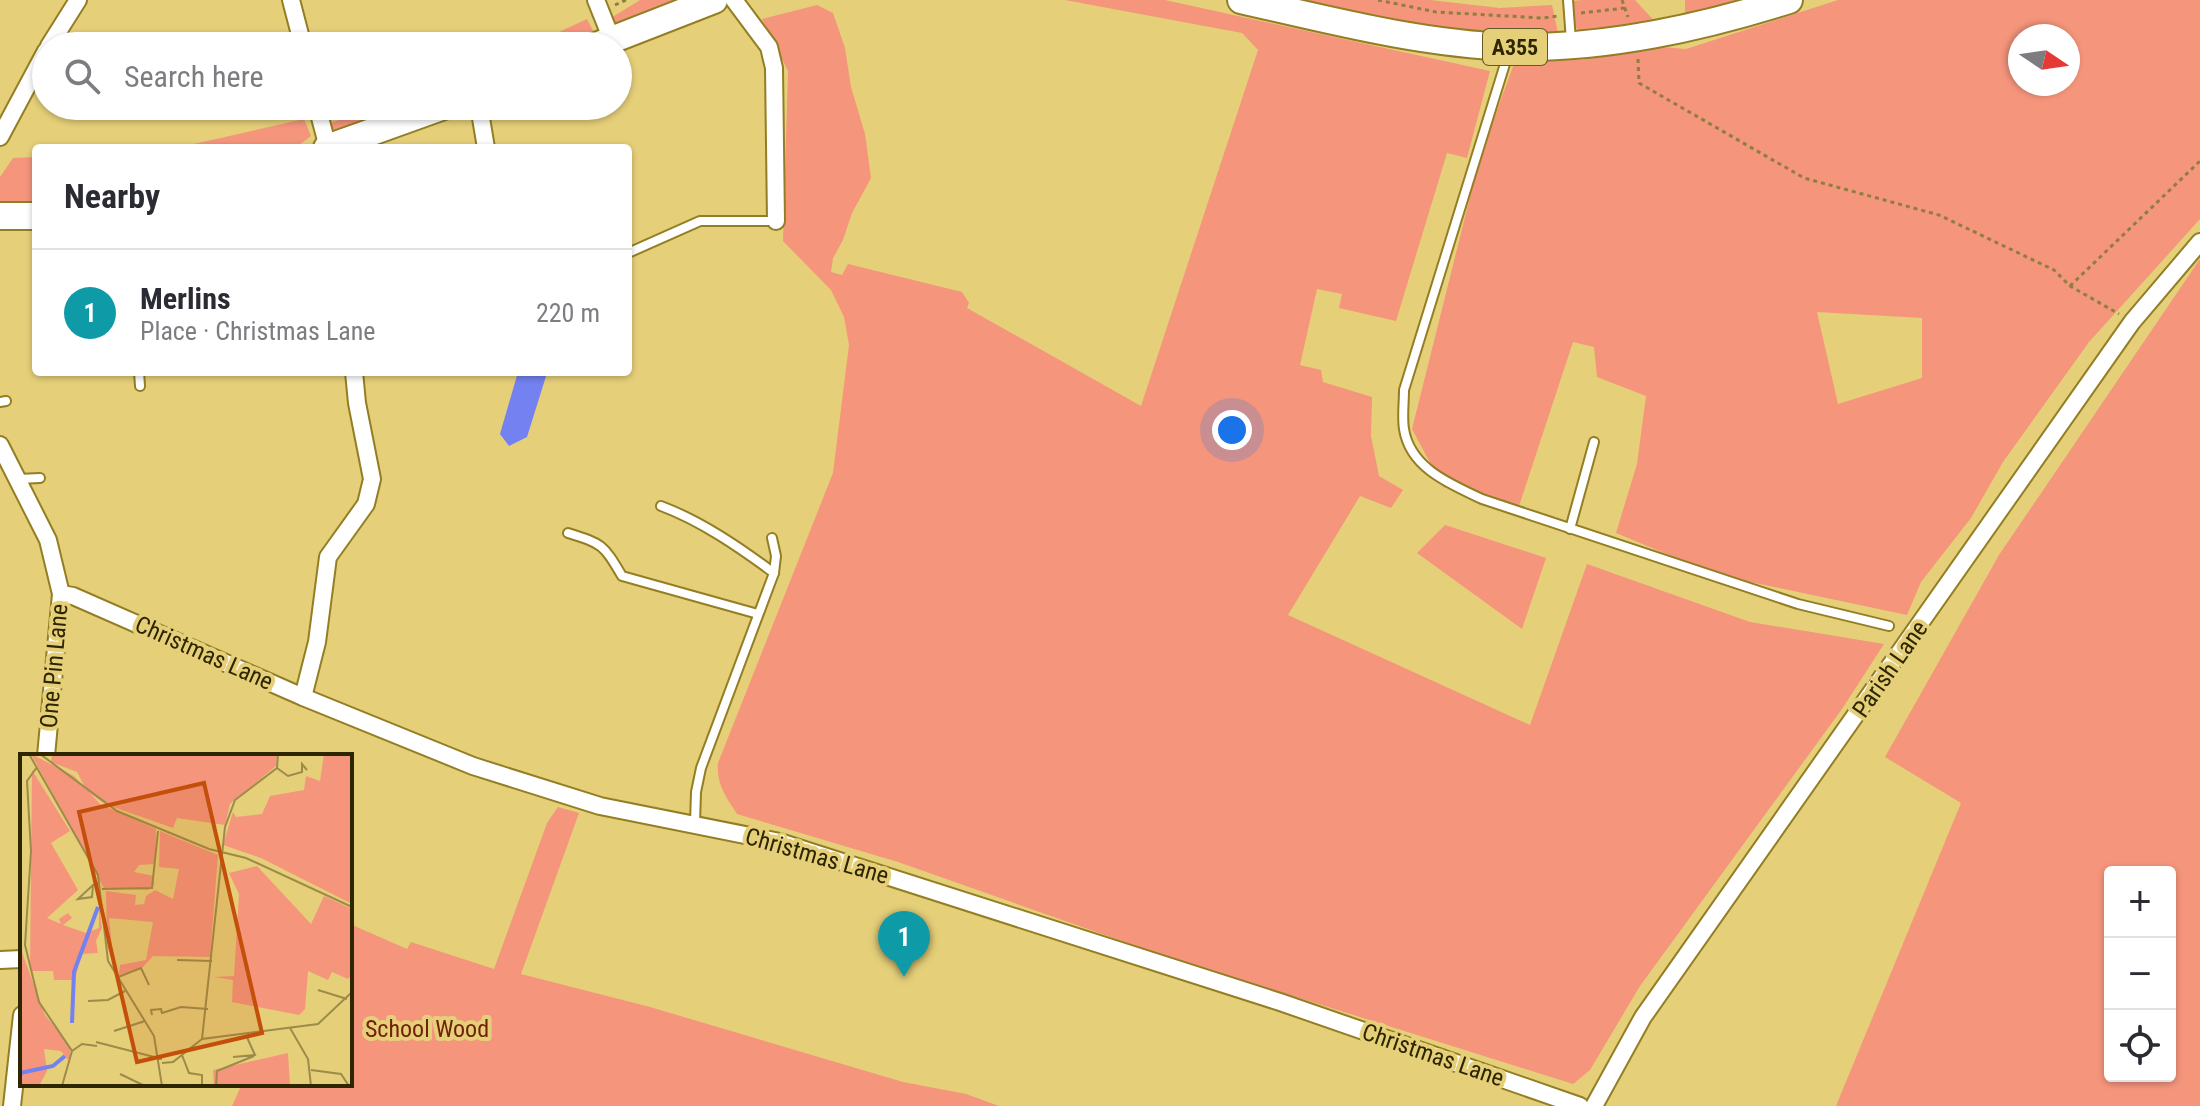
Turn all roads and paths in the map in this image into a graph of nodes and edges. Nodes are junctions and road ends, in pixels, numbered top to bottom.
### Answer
1 (78, 0) edge
2 (291, 0) edge
3 (596, 0) edge
4 (714, 0) edge
5 (734, 0) edge
6 (1241, 0) edge
7 (1378, 0) edge
8 (1568, 0) edge
9 (1789, 0) edge
10 (1625, 8) dead end
11 (1569, 14) junction
12 (58, 32) edge
13 (299, 32) edge
14 (602, 32) edge
15 (632, 32) edge
16 (1636, 39) junction
17 (1572, 46) junction
18 (1510, 47) junction
19 (32, 77) edge
20 (320, 120) edge
21 (405, 120) edge
22 (481, 120) edge
23 (0, 137) edge
24 (326, 144) edge
25 (338, 144) edge
26 (485, 144) edge
27 (2200, 161) edge
28 (0, 216) edge
29 (32, 216) edge
30 (776, 221) joint
31 (2200, 242) edge
32 (632, 251) edge
33 (2070, 286) junction
34 (2132, 322) junction
35 (139, 376) edge
36 (354, 376) edge
37 (140, 386) dead end
38 (1594, 442) dead end
39 (0, 445) edge
40 (40, 478) dead end
41 (18, 479) junction
42 (661, 506) dead end
43 (1570, 529) junction
44 (568, 533) dead end
45 (772, 538) dead end
46 (774, 573) junction
47 (61, 594) junction
48 (758, 614) junction
49 (1889, 626) dead end
50 (303, 697) junction
51 (46, 754) edge
52 (695, 823) junction
53 (20, 959) edge
54 (0, 960) edge
55 (20, 1033) edge
56 (12, 1106) edge
57 (1580, 1106) edge
58 (1594, 1106) edge

1 - 12 street
2 - 13 street
3 - 14 street
4 - 15 main road
5 - 30 street
6 - 18 main road, A355
7 - 11 path
8 - 11 lane
9 - 16 main road, A355
10 - 11 path
11 - 17 lane
16 - 17 main road, A355
16 - 33 path
17 - 18 main road, A355
18 - 43 lane
19 - 23 street
20 - 24 street
21 - 25 main road
22 - 26 street
27 - 33 path
28 - 29 main road
30 - 32 lane
31 - 34 street, Parish Lane
33 - 34 path
34 - 58 street, Parish Lane
35 - 37 lane
36 - 50 street
38 - 43 lane
39 - 41 street, One Pin Lane
40 - 41 lane
41 - 47 street, One Pin Lane
42 - 46 lane
43 - 49 lane
44 - 48 lane
45 - 46 lane
46 - 48 lane
47 - 50 street, Christmas Lane
47 - 51 street, One Pin Lane
48 - 52 lane
50 - 52 street, Christmas Lane
52 - 57 street, Christmas Lane
53 - 54 street
55 - 56 street

